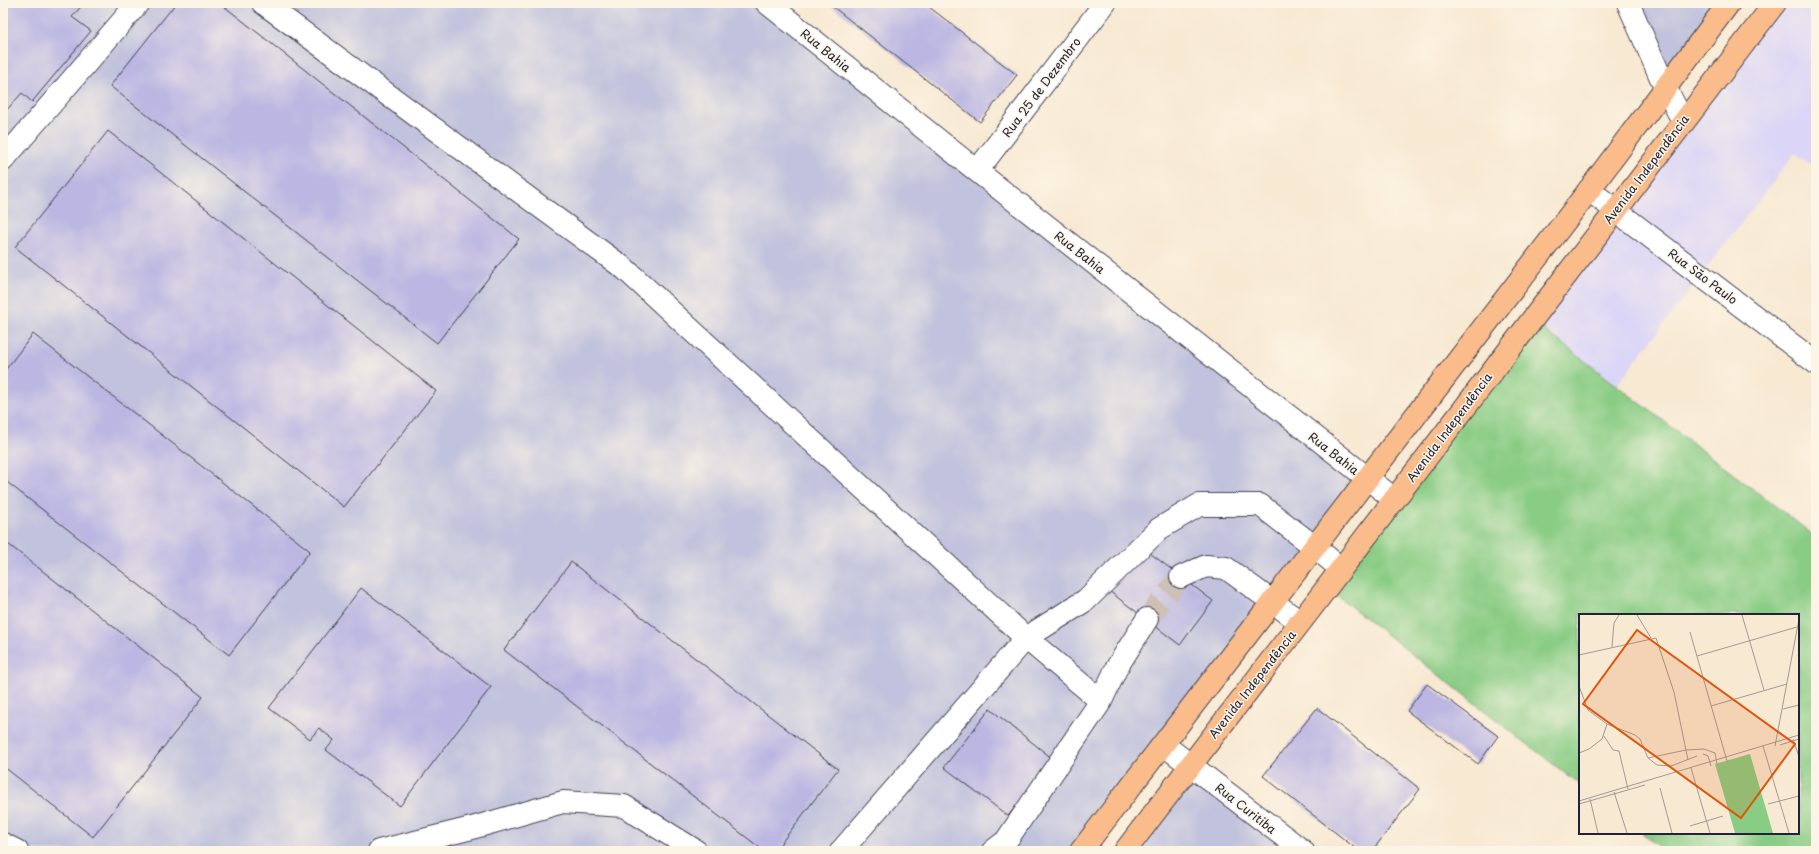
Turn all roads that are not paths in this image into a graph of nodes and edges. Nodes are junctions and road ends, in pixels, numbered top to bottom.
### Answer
1 (138, 3) edge
2 (263, 3) edge
3 (767, 3) edge
4 (1105, 3) edge
5 (1628, 3) edge
6 (1729, 3) edge
7 (1775, 3) edge
8 (1665, 87) junction
9 (1683, 121) junction
10 (3, 160) edge
11 (977, 171) junction
12 (1589, 190) junction
13 (1616, 210) junction
14 (1816, 363) edge
15 (1367, 478) junction
16 (1394, 499) junction
17 (1315, 547) junction
18 (1341, 569) junction
19 (1181, 577) tunnel mouth
20 (1272, 602) junction
21 (1147, 620) tunnel mouth
22 (1300, 622) junction
23 (1026, 638) junction
24 (1101, 701) junction
25 (1164, 744) junction
26 (1190, 764) junction
27 (3, 844) edge
28 (17, 851) edge
29 (379, 851) edge
30 (696, 851) edge
31 (841, 851) edge
32 (993, 851) edge
33 (1081, 851) edge
34 (1125, 851) edge
35 (1303, 851) edge

1 - 10 street
2 - 23 street
3 - 11 street, Rua Bahia
4 - 11 street, Rua 25 de Dezembro
5 - 8 street
6 - 8 main road
7 - 9 main road, Avenida Independência
8 - 9 street
8 - 12 main road
9 - 13 main road, Avenida Independência
11 - 15 street, Rua Bahia
12 - 13 street, Rua São Paulo
12 - 15 main road
13 - 14 street, Rua São Paulo
13 - 16 main road, Avenida Independência
15 - 16 street, Rua Bahia
15 - 17 main road
16 - 18 main road, Avenida Independência
17 - 18 street
17 - 20 main road
17 - 23 street
18 - 22 main road, Avenida Independência
19 - 20 street
20 - 22 street
20 - 25 main road
21 - 24 street
22 - 26 main road, Avenida Independência
23 - 24 street
23 - 31 street
24 - 32 street
25 - 26 street, Rua Curitiba
25 - 33 main road
26 - 34 main road, Avenida Independência
26 - 35 street, Rua Curitiba
27 - 28 street
29 - 30 street

